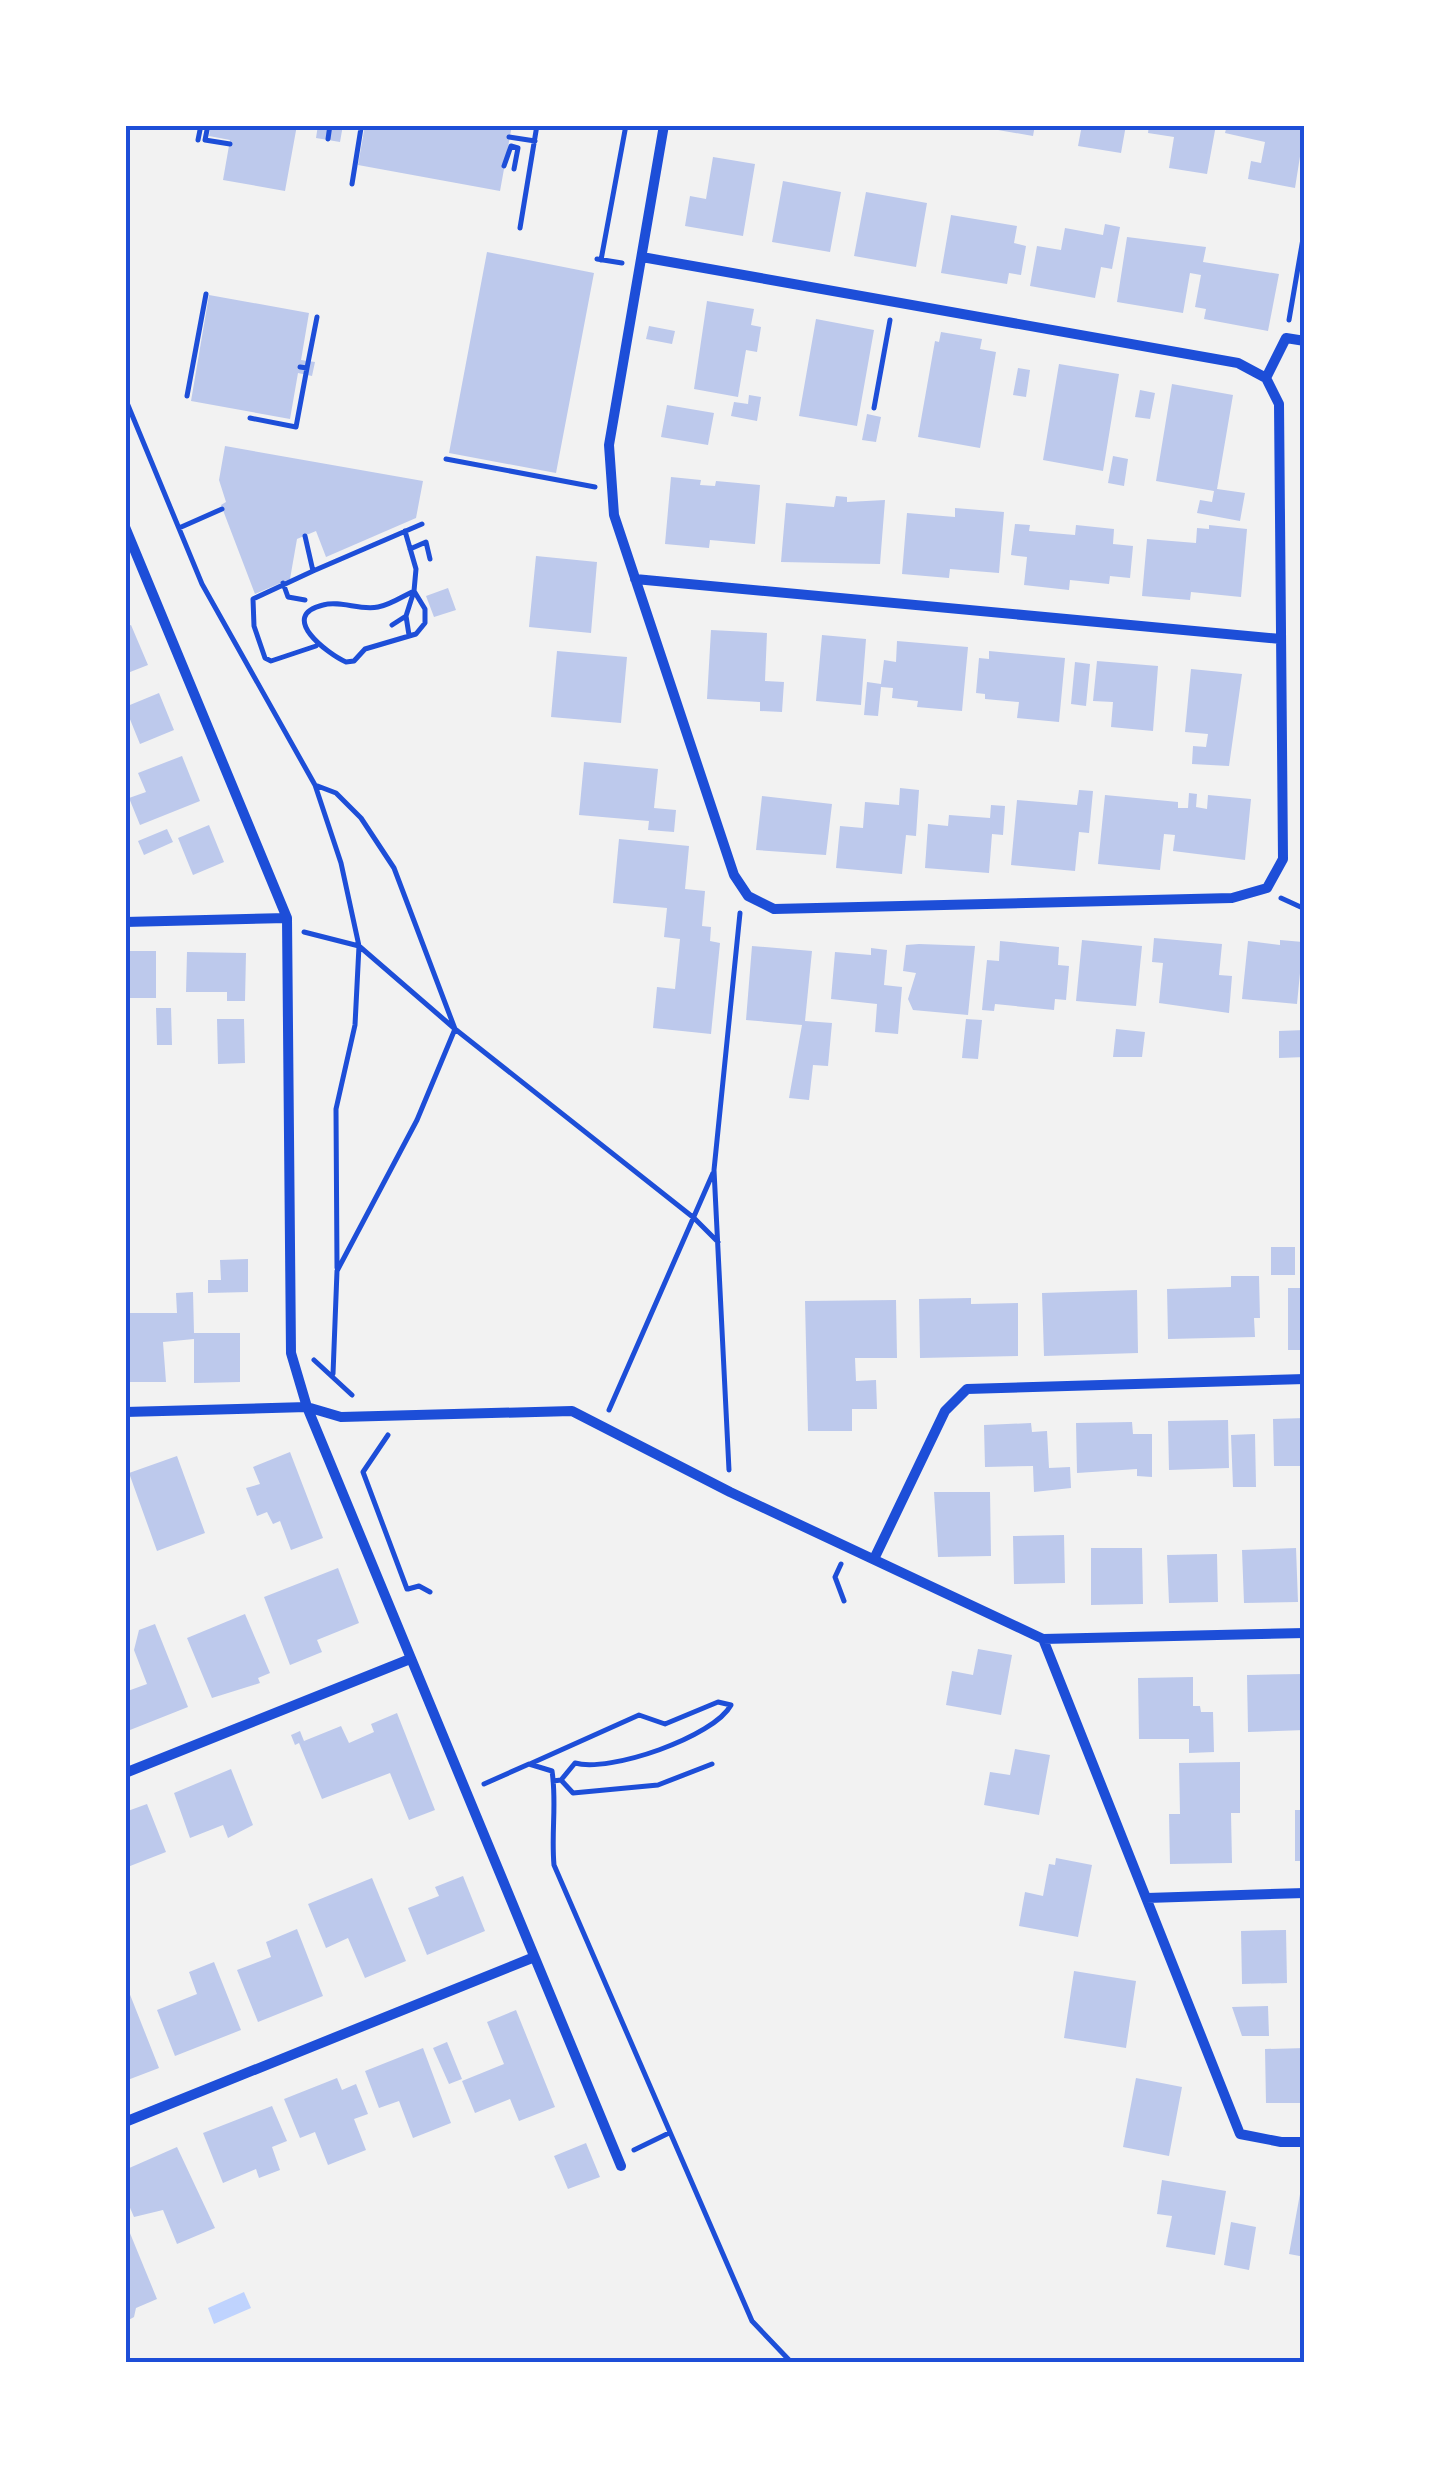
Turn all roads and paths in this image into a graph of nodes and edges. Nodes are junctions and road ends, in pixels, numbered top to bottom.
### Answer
1 (204, 125) edge
2 (330, 125) edge
3 (344, 125) edge
4 (537, 125) edge
5 (626, 125) edge
6 (664, 125) edge
7 (510, 137) dead end
8 (198, 140) dead end
9 (328, 140) dead end
10 (534, 141) junction
11 (230, 144) dead end
12 (352, 184) dead end
13 (1305, 227) edge
14 (520, 228) dead end
15 (642, 257) junction
16 (601, 260) dead end
17 (206, 294) dead end
18 (894, 302) junction
19 (317, 317) dead end
20 (1286, 338) junction
21 (1305, 341) edge
22 (1266, 378) junction
23 (186, 396) dead end
24 (125, 398) edge
25 (874, 408) dead end
26 (250, 418) dead end
27 (446, 459) dead end
28 (612, 490) junction
29 (214, 504) dead end
30 (422, 524) dead end
31 (125, 527) edge
32 (180, 528) junction
33 (405, 532) junction
34 (306, 536) dead end
35 (410, 549) junction
36 (430, 560) dead end
37 (313, 571) junction
38 (635, 579) junction
39 (283, 583) junction
40 (414, 591) junction
41 (305, 600) dead end
42 (406, 616) junction
43 (392, 625) dead end
44 (409, 636) junction
45 (1280, 639) junction
46 (318, 646) junction
47 (315, 785) junction
48 (1267, 888) junction
49 (748, 896) junction
50 (1305, 909) edge
51 (287, 918) junction
52 (125, 922) edge
53 (287, 932) junction
54 (360, 946) junction
55 (455, 1029) junction
56 (714, 1170) junction
57 (694, 1218) junction
58 (718, 1242) junction
59 (337, 1271) junction
60 (1305, 1380) edge
61 (307, 1408) junction
62 (125, 1412) edge
63 (383, 1414) junction
64 (601, 1424) junction
65 (730, 1492) junction
66 (848, 1548) junction
67 (874, 1559) junction
68 (408, 1589) junction
69 (430, 1592) dead end
70 (386, 1595) junction
71 (844, 1601) dead end
72 (1305, 1633) edge
73 (1043, 1640) junction
74 (410, 1659) junction
75 (529, 1764) junction
76 (712, 1764) dead end
77 (125, 1773) edge
78 (557, 1780) junction
79 (466, 1792) junction
80 (1305, 1893) edge
81 (1147, 1898) junction
82 (532, 1958) junction
83 (125, 2122) edge
84 (669, 2132) junction
85 (1305, 2142) edge
86 (641, 2147) dead end
87 (620, 2166) dead end
88 (792, 2362) edge

1 - 8 path
1 - 11 path
2 - 9 path
3 - 12 path
4 - 10 path
5 - 16 path
6 - 15 street
7 - 10 path
10 - 14 path
13 - 20 path
15 - 18 street
15 - 28 street
17 - 23 path
18 - 22 street
18 - 25 path
19 - 26 path
20 - 21 street
20 - 22 street
22 - 45 street
24 - 32 path
27 - 28 path
28 - 38 street
29 - 32 path
30 - 33 path
31 - 51 street
32 - 47 path
33 - 35 path
33 - 37 path
34 - 37 path
35 - 36 path
35 - 40 path
37 - 39 path
38 - 45 street
38 - 49 street
39 - 41 path
39 - 46 path
40 - 42 path
40 - 44 path
40 - 46 path
42 - 43 path
42 - 44 path
44 - 46 path
45 - 48 street
47 - 54 path
47 - 55 path
48 - 49 street
48 - 50 path
49 - 56 path
51 - 52 street
51 - 53 street
53 - 54 path
53 - 61 street
54 - 55 path
54 - 59 path
55 - 57 path
55 - 59 path
56 - 57 path
56 - 58 path
57 - 58 path
57 - 64 path
58 - 65 path
59 - 63 path
60 - 67 street
61 - 62 street
61 - 63 street
61 - 70 street
63 - 64 street
63 - 68 path
64 - 65 street
65 - 66 street
66 - 67 street
66 - 71 path
67 - 73 street
68 - 69 path
68 - 70 path
70 - 74 street
72 - 73 street
73 - 81 street
74 - 77 street
74 - 79 street
75 - 78 path
75 - 78 path
75 - 79 path
76 - 78 path
78 - 84 path
79 - 82 street
80 - 81 street
81 - 85 street
82 - 83 street
82 - 87 street
84 - 86 path
84 - 88 path

